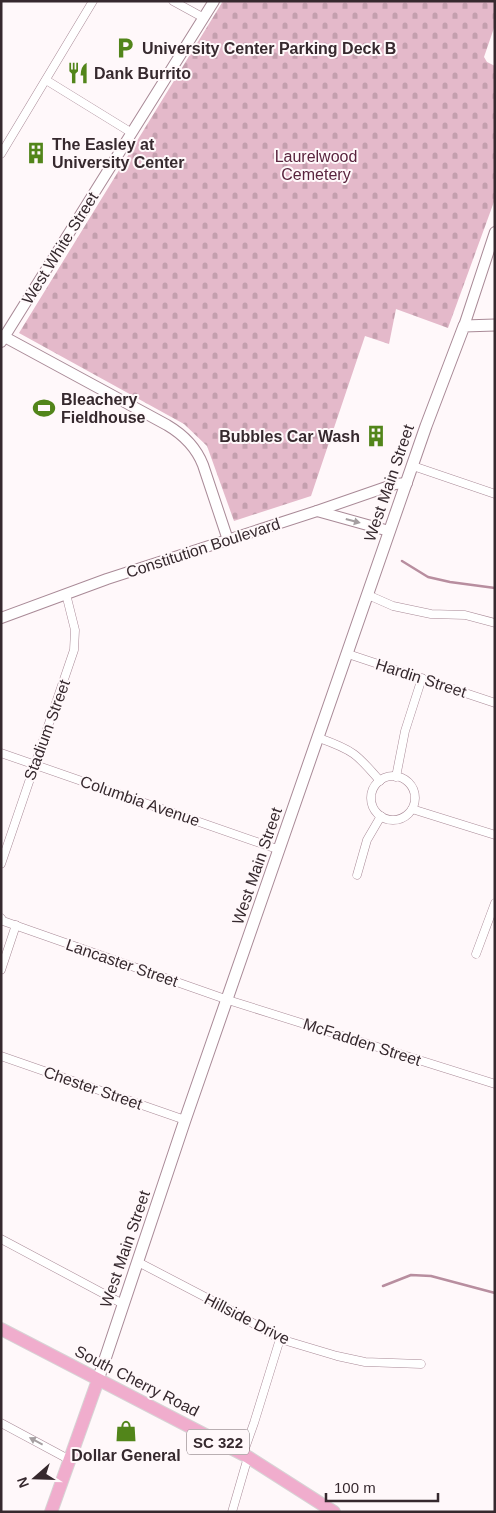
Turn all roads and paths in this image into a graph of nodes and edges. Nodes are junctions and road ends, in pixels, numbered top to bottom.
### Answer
1 (93, 1) edge
2 (173, 1) edge
3 (214, 1) edge
4 (204, 18) junction
5 (46, 80) junction
6 (132, 133) junction
7 (1, 154) edge
8 (495, 232) edge
9 (495, 325) edge
10 (464, 326) junction
11 (2, 338) edge
12 (413, 466) junction
13 (407, 483) junction
14 (495, 494) edge
15 (317, 511) junction
16 (389, 531) junction
17 (228, 540) junction
18 (66, 594) junction
19 (368, 595) junction
20 (1, 618) edge
21 (495, 623) edge
22 (348, 654) junction
23 (422, 678) junction
24 (495, 702) edge
25 (319, 738) junction
26 (1, 753) edge
27 (35, 765) junction
28 (396, 777) junction
29 (380, 782) junction
30 (412, 809) junction
31 (381, 816) junction
32 (495, 835) edge
33 (280, 850) junction
34 (1, 864) edge
35 (358, 876) dead end
36 (495, 903) edge
37 (1, 918) edge
38 (16, 926) junction
39 (476, 954) dead end
40 (1, 970) edge
41 (228, 1000) junction
42 (1, 1056) edge
43 (495, 1084) edge
44 (186, 1120) junction
45 (1, 1239) edge
46 (138, 1262) junction
47 (123, 1304) junction
48 (1, 1329) edge
49 (280, 1339) junction
50 (422, 1364) dead end
51 (98, 1380) junction
52 (1, 1423) edge
53 (245, 1456) junction
54 (70, 1460) junction
55 (52, 1512) edge
56 (232, 1512) edge
57 (334, 1512) edge

1 - 5 street
2 - 4 street
3 - 4 street, West White Street
4 - 6 street, West White Street
5 - 6 street
5 - 7 street
6 - 11 street, West White Street
8 - 10 street, West Main Street
9 - 10 main road
10 - 12 main road, West Main Street
11 - 17 street
12 - 13 main road, West Main Street
12 - 14 street
13 - 15 street, Constitution Boulevard
13 - 16 main road, West Main Street
15 -> 16 street
15 - 17 street, Constitution Boulevard
16 - 19 main road, West Main Street
17 - 18 street, Constitution Boulevard
18 - 20 street, Constitution Boulevard
18 - 27 street, Stadium Street
19 - 21 street
19 - 22 main road, West Main Street
22 - 23 street, Hardin Street
22 - 25 main road, West Main Street
23 - 24 street, Hardin Street
23 - 28 street
25 - 29 street
25 - 33 main road, West Main Street
26 - 27 street, Columbia Avenue
27 - 33 street, Columbia Avenue
27 - 34 street, Stadium Street
28 - 29 street
28 - 30 street
29 - 31 street
30 - 31 street
30 - 32 street
31 - 35 street
33 - 41 main road, West Main Street
36 - 39 street
37 - 38 street
38 - 40 street
38 - 41 street, Lancaster Street
41 - 43 street, McFadden Street
41 - 44 main road, West Main Street
42 - 44 street, Chester Street
44 - 46 main road, West Main Street
45 - 47 street
46 - 47 main road, West Main Street
46 - 49 street, Hillside Drive
47 - 51 main road, West Main Street
48 - 51 main road, South Cherry Road
49 - 50 street, Hillside Drive
49 - 53 street
51 - 53 main road, South Cherry Road / SC 322
51 - 54 main road, West Main Street
54 -> 52 street
53 - 56 street
53 - 57 main road, South Cherry Road / SC 322
54 - 55 main road, West Main Street

